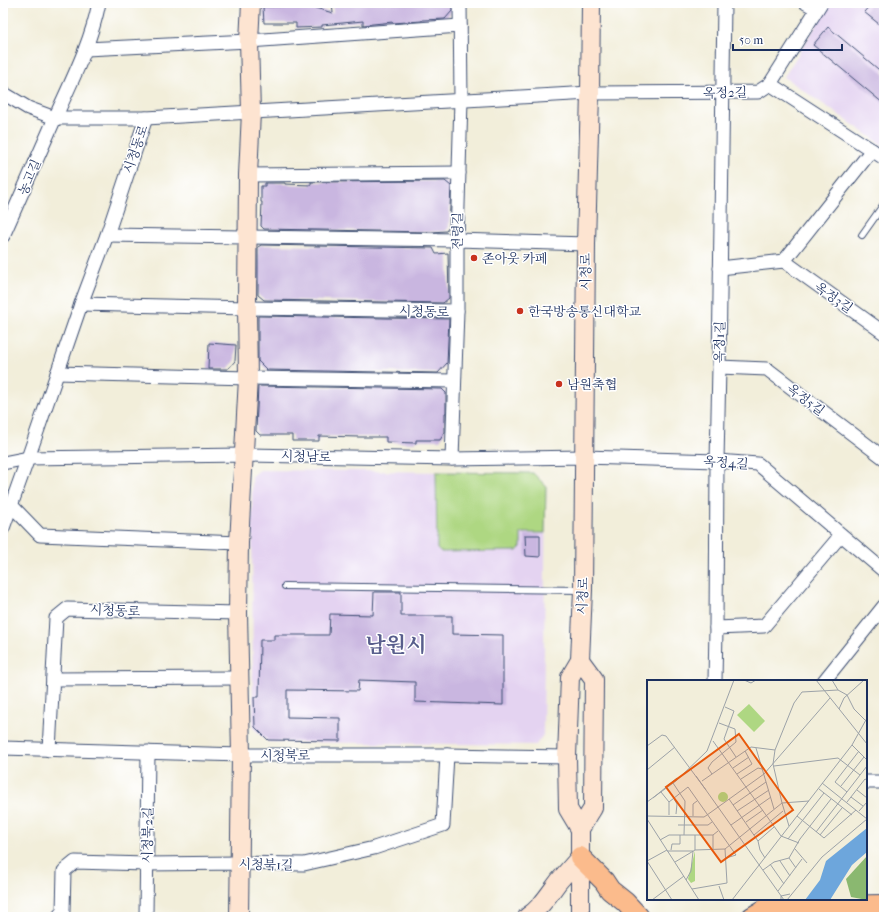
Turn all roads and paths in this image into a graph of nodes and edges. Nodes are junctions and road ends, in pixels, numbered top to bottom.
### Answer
1 (100, 3) edge
2 (251, 3) edge
3 (460, 3) edge
4 (590, 3) edge
5 (724, 3) edge
6 (815, 5) edge
7 (460, 26) junction
8 (249, 41) junction
9 (86, 49) junction
10 (770, 84) junction
11 (722, 92) junction
12 (3, 93) edge
13 (590, 93) junction
14 (461, 100) junction
15 (251, 112) junction
16 (55, 118) junction
17 (146, 118) junction
18 (872, 150) junction
19 (884, 158) edge
20 (459, 173) junction
21 (248, 175) junction
22 (884, 204) edge
23 (107, 235) junction
24 (862, 235) dead end
25 (3, 236) edge
26 (248, 236) junction
27 (457, 240) junction
28 (586, 244) junction
29 (784, 262) junction
30 (720, 268) junction
31 (81, 304) junction
32 (247, 308) junction
33 (457, 311) junction
34 (884, 333) edge
35 (719, 367) junction
36 (57, 373) junction
37 (248, 378) junction
38 (454, 381) junction
39 (243, 455) junction
40 (584, 457) junction
41 (28, 458) junction
42 (884, 458) edge
43 (452, 459) junction
44 (717, 461) junction
45 (3, 463) edge
46 (11, 505) junction
47 (3, 528) edge
48 (841, 535) junction
49 (239, 543) junction
50 (884, 571) edge
51 (285, 586) dead end
52 (583, 590) junction
53 (884, 606) edge
54 (238, 613) junction
55 (716, 628) junction
56 (580, 660) junction
57 (238, 678) junction
58 (53, 679) junction
59 (715, 680) edge
60 (825, 680) edge
61 (3, 748) edge
62 (49, 750) junction
63 (148, 752) junction
64 (241, 755) junction
65 (447, 755) junction
66 (567, 757) junction
67 (867, 782) edge
68 (884, 782) edge
69 (580, 829) junction
70 (580, 857) junction
71 (240, 863) junction
72 (146, 864) junction
73 (808, 903) edge
74 (884, 904) edge
75 (58, 917) edge
76 (146, 917) edge
77 (239, 917) edge
78 (527, 917) edge
79 (580, 917) edge
80 (639, 917) edge
81 (752, 917) edge

1 - 9 street, 농고길
2 - 8 street
3 - 7 street, 전령길
4 - 13 street, 시청로
5 - 11 street, 옥정1길
6 - 10 street
7 - 8 street
7 - 14 street, 전령길
8 - 9 street
8 - 15 street
9 - 16 street, 농고길
10 - 11 street, 옥정2길
10 - 18 street
11 - 13 street, 옥정2길
11 - 30 street, 옥정1길
12 - 16 street
13 - 14 street, 옥정2길
13 - 28 street, 시청로
14 - 15 street, 시청동로
14 - 20 street, 전령길
15 - 17 street, 시청동로
15 - 21 street
16 - 17 street
16 - 25 street, 농고길
17 - 23 street, 시청동로
18 - 19 street
18 - 29 street
20 - 21 street
20 - 27 street, 전령길
21 - 26 street
22 - 24 lane
23 - 26 street
23 - 31 street, 시청동로
26 - 27 street
26 - 32 street
27 - 28 street
27 - 33 street, 전령길
28 - 40 street, 시청로
29 - 30 street
29 - 34 street, 옥정3길
30 - 35 street, 옥정1길
31 - 32 street, 시청동로
31 - 36 street, 시청동로
32 - 33 street, 시청동로
32 - 37 street
33 - 38 street, 전령길
35 - 42 street, 옥정5길
35 - 44 street, 옥정1길
36 - 37 street
36 - 41 street, 시청동로
37 - 38 street
37 - 39 street
38 - 43 street, 전령길
39 - 41 street, 시청남로
39 - 43 street, 시청남로
39 - 49 street
40 - 43 street, 시청남로
40 - 44 street, 옥정4길
40 - 52 street, 시청로
41 - 45 street, 시청남로
41 - 46 street
44 - 48 street, 옥정4길
44 - 55 street, 옥정1길
46 - 47 street
46 - 49 street
48 - 50 street, 옥정4길
48 - 55 street
49 - 54 street
51 - 52 lane
52 - 56 street, 시청로
53 - 60 street
54 - 57 street
54 - 58 street, 시청동로
55 - 59 street, 옥정1길
56 - 66 street, 시청로
56 - 69 street
57 - 58 street
57 - 64 street
58 - 62 street, 시청동로
61 - 62 street, 시청북로
62 - 63 street, 시청북로
63 - 64 street, 시청북로
63 - 72 street, 시청북2길
64 - 65 street, 시청북로
64 - 71 street
65 - 66 street, 시청북로
65 - 71 street, 시청북1길
66 - 69 street, 시청로
67 - 68 street
69 - 70 street
70 - 78 street
70 - 79 street
70 - 80 main road
71 - 72 street, 시청북1길
71 - 77 street
72 - 75 street, 시청북1길
72 - 76 street, 시청북2길
73 - 74 main road
73 - 81 main road

